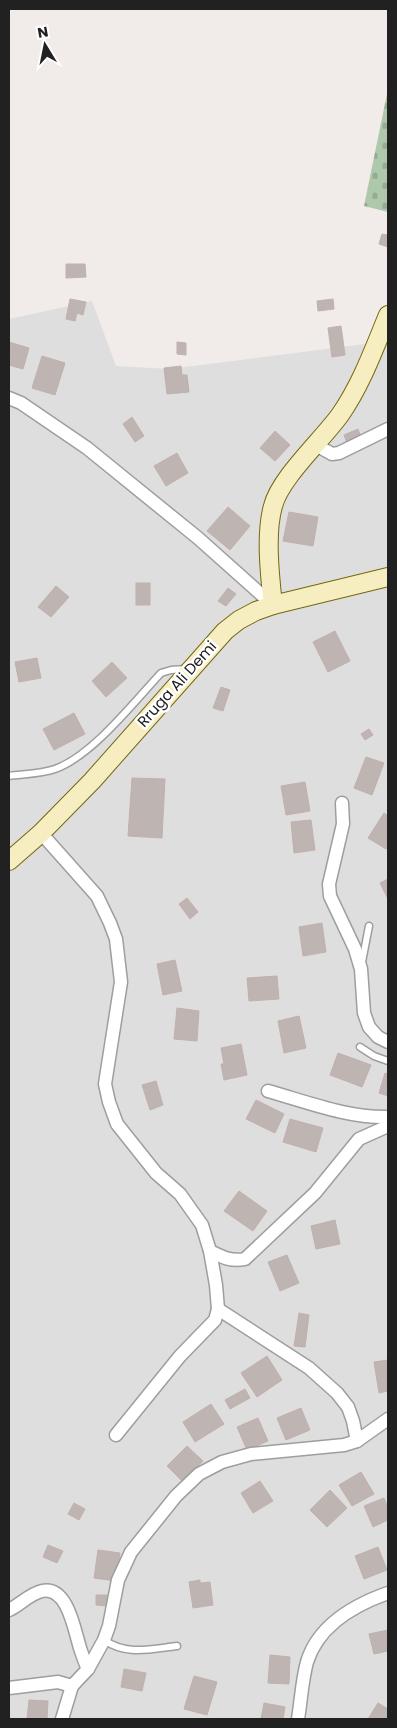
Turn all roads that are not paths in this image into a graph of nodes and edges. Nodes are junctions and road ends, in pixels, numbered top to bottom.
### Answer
1 (388, 318) edge
2 (9, 398) edge
3 (388, 429) edge
4 (316, 445) junction
5 (388, 577) edge
6 (273, 605) junction
7 (190, 669) junction
8 (9, 776) edge
9 (342, 803) dead end
10 (41, 833) junction
11 (9, 861) edge
12 (369, 926) dead end
13 (361, 969) junction
14 (388, 1042) edge
15 (360, 1046) dead end
16 (388, 1061) edge
17 (268, 1091) dead end
18 (388, 1117) edge
19 (388, 1126) edge
20 (210, 1251) junction
21 (218, 1309) junction
22 (388, 1419) edge
23 (116, 1435) dead end
24 (356, 1440) junction
25 (388, 1593) edge
26 (10, 1609) edge
27 (104, 1640) junction
28 (177, 1646) dead end
29 (88, 1669) junction
30 (72, 1686) junction
31 (9, 1688) edge
32 (62, 1719) edge
33 (298, 1719) edge

1 - 4 main road
2 - 6 street
3 - 4 street
4 - 6 main road
5 - 6 main road, Rruga Ali Demi
6 - 7 main road, Rruga Ali Demi
7 - 8 lane
7 - 10 main road, Rruga Ali Demi
9 - 13 street
10 - 11 main road, Rruga Ali Demi
10 - 20 street
12 - 13 lane
13 - 14 street
15 - 16 lane
17 - 18 street
19 - 20 street
20 - 21 street
21 - 23 street
21 - 24 street
22 - 24 street
24 - 27 street
25 - 33 street
26 - 29 street
27 - 28 lane
27 - 29 street
29 - 30 street
30 - 31 street
30 - 32 street

